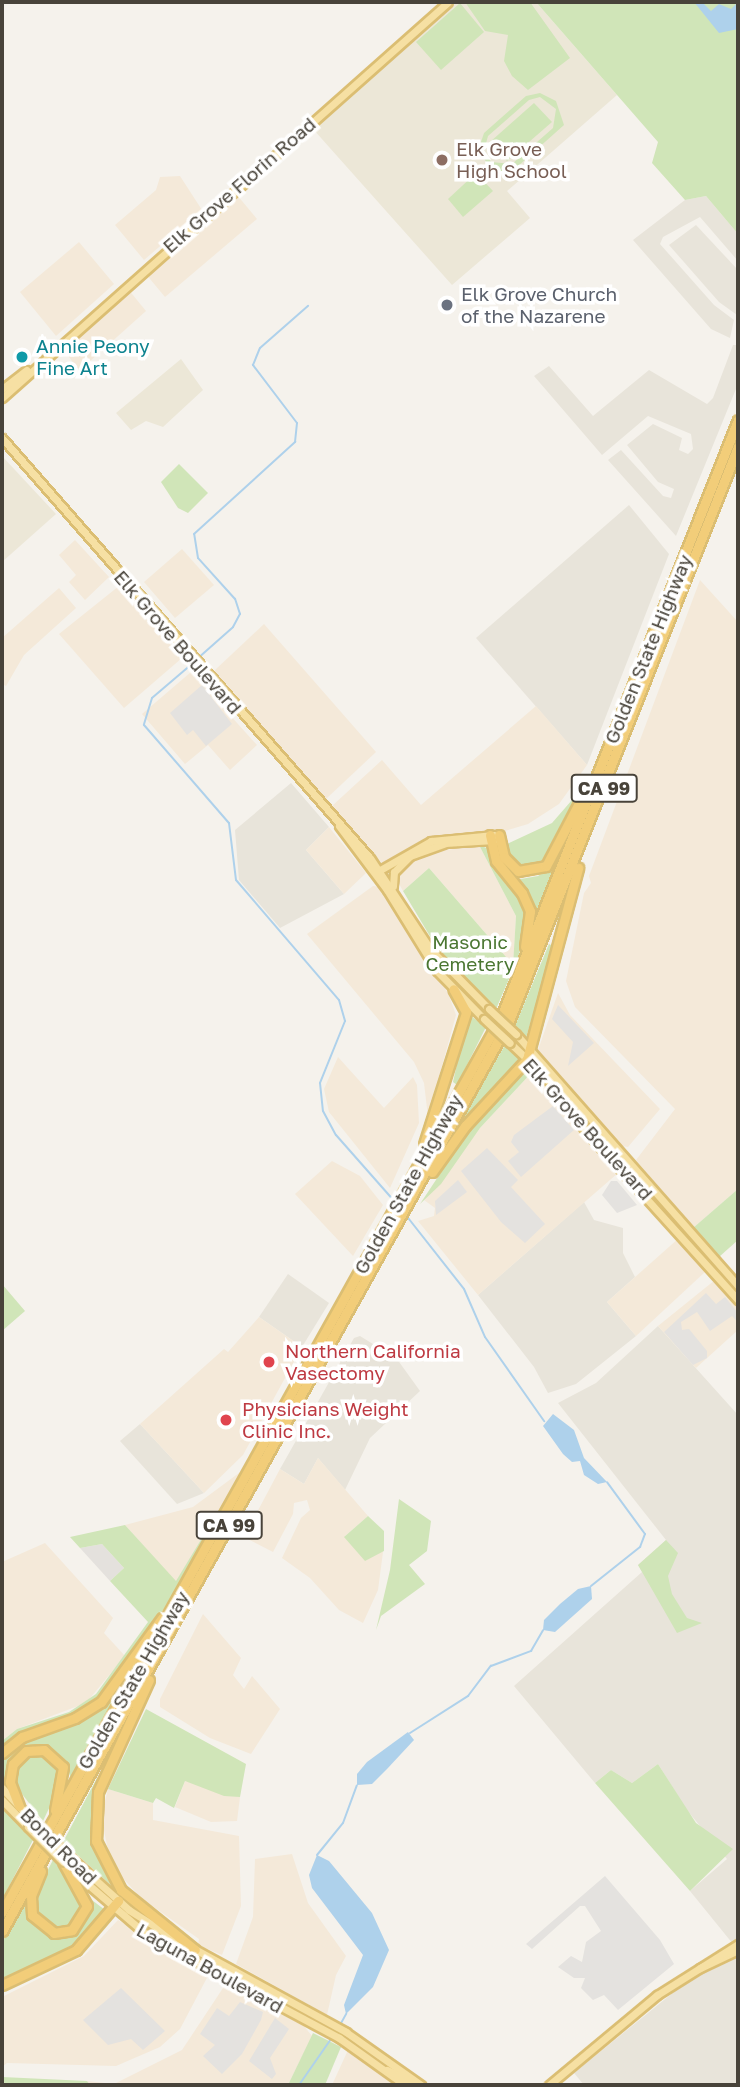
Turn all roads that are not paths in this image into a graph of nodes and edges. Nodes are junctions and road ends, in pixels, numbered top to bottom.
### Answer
1 (448, 2) edge
2 (30, 368) junction
3 (2, 389) edge
4 (2, 398) edge
5 (738, 420) edge
6 (2, 438) edge
7 (2, 447) edge
8 (738, 447) edge
9 (17, 458) junction
10 (617, 729) junction
11 (598, 804) junction
12 (339, 826) junction
13 (447, 837) junction
14 (495, 838) junction
15 (432, 847) junction
16 (410, 856) junction
17 (382, 872) junction
18 (393, 886) junction
19 (427, 950) junction
20 (513, 988) junction
21 (453, 989) junction
22 (531, 1049) junction
23 (527, 1059) junction
24 (411, 1178) junction
25 (409, 1204) junction
26 (398, 1213) junction
27 (738, 1286) edge
28 (738, 1300) edge
29 (188, 1583) junction
30 (183, 1607) junction
31 (2, 1753) edge
32 (2, 1788) edge
33 (2, 1800) edge
34 (19, 1805) junction
35 (31, 1824) junction
36 (49, 1828) junction
37 (46, 1853) junction
38 (66, 1859) junction
39 (116, 1906) junction
40 (2, 1912) edge
41 (2, 1931) edge
42 (736, 1947) edge
43 (195, 1950) junction
44 (699, 1968) junction
45 (2, 1985) edge
46 (386, 2071) junction
47 (419, 2084) edge
48 (405, 2085) edge
49 (546, 2085) edge

1 - 2 main road, Elk Grove Florin Road
2 - 3 main road, Elk Grove Florin Road
2 - 4 main road, Elk Grove Florin Road
5 - 10 highway, Golden State Highway / CA 99
6 - 9 main road, Elk Grove Boulevard
7 - 9 main road, Elk Grove Boulevard
8 - 11 highway, Golden State Highway / CA 99
9 - 12 main road, Elk Grove Boulevard
10 - 14 highway
10 - 20 highway, Golden State Highway / CA 99
11 - 22 highway
11 - 25 highway, Golden State Highway / CA 99
12 - 17 main road, Elk Grove Boulevard
12 - 19 main road, Elk Grove Boulevard
13 - 14 main road
13 - 15 main road
13 - 17 main road
14 - 15 main road
14 - 20 highway
15 - 16 main road
16 - 17 main road
16 - 18 main road
17 - 18 main road, Elk Grove Boulevard
18 - 19 main road, Elk Grove Boulevard
19 - 21 main road, Elk Grove Boulevard
19 - 22 main road, Elk Grove Boulevard, bridge
20 - 24 highway, Golden State Highway / CA 99
21 - 23 main road, Elk Grove Boulevard, bridge
21 - 24 highway
22 - 23 highway
22 - 27 main road, Elk Grove Boulevard
23 - 25 highway
23 - 28 main road, Elk Grove Boulevard
24 - 26 highway, Golden State Highway / CA 99
25 - 26 highway, Golden State Highway / CA 99
26 - 29 highway, Golden State Highway / CA 99
26 - 30 highway, Golden State Highway / CA 99
29 - 31 highway
29 - 36 highway, Golden State Highway / CA 99
30 - 37 highway, Golden State Highway / CA 99
30 - 43 highway
32 - 34 main road, Bond Road
33 - 35 main road, Laguna Boulevard
34 - 35 main road, Bond Road
34 - 36 highway
35 - 38 main road, Laguna Boulevard, bridge
36 - 40 highway, Golden State Highway / CA 99
37 - 38 highway
37 - 41 highway, Golden State Highway / CA 99
38 - 39 main road, Laguna Boulevard
39 - 43 main road, Laguna Boulevard
39 - 45 highway
39 - 46 main road, Laguna Boulevard
42 - 44 main road
42 - 44 main road
43 - 47 main road, Laguna Boulevard
44 - 49 main road
46 - 47 main road
46 - 48 main road, Laguna Boulevard

